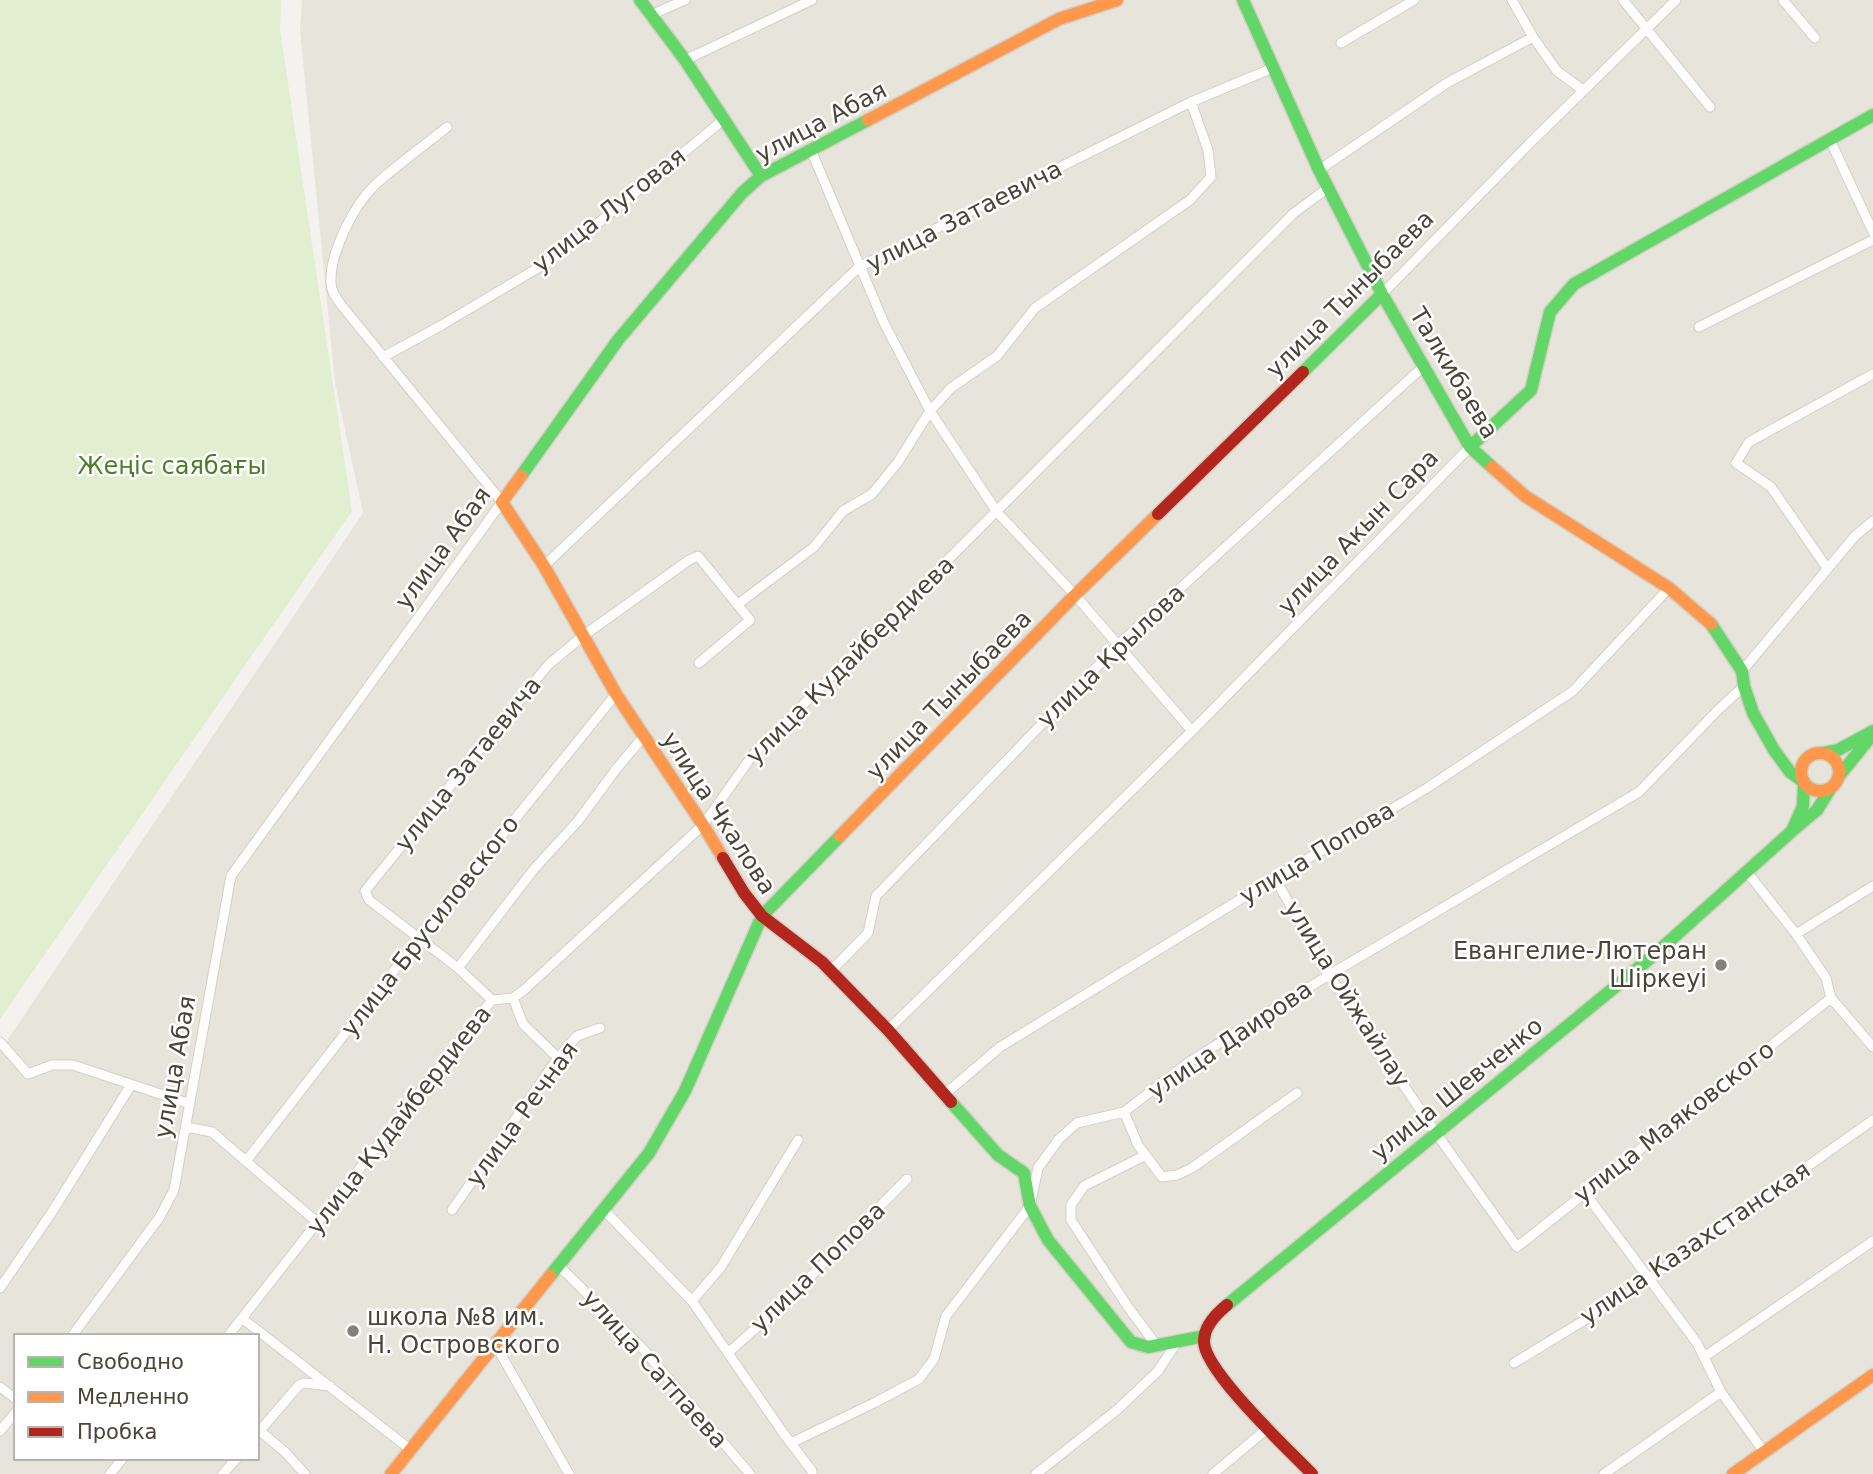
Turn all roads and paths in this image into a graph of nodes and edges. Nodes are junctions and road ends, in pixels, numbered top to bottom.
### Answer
1 (640, 0) edge
2 (685, 0) edge
3 (812, 0) edge
4 (1117, 0) edge
5 (1243, 0) edge
6 (1414, 0) edge
7 (1512, 0) edge
8 (1623, 0) edge
9 (1676, 0) edge
10 (1783, 0) edge
11 (651, 15) junction
12 (1645, 28) junction
13 (1533, 37) junction
14 (1815, 38) dead end
15 (1341, 43) dead end
16 (685, 60) junction
17 (1273, 68) junction
18 (1583, 90) junction
19 (1191, 102) junction
20 (1710, 107) dead end
21 (1873, 114) edge
22 (723, 120) junction
23 (447, 127) dead end
24 (1830, 140) junction
25 (811, 150) junction
26 (1319, 170) junction
27 (761, 176) junction
28 (1329, 187) junction
29 (1873, 232) edge
30 (1873, 240) edge
31 (859, 267) junction
32 (1382, 294) junction
33 (1699, 327) dead end
34 (383, 357) junction
35 (1424, 366) junction
36 (1873, 374) edge
37 (930, 411) junction
38 (1471, 447) junction
39 (502, 502) junction
40 (997, 512) junction
41 (1873, 521) edge
42 (544, 566) junction
43 (1827, 568) junction
44 (1669, 588) junction
45 (1075, 595) junction
46 (738, 604) junction
47 (583, 636) junction
48 (1118, 645) junction
49 (699, 663) dead end
50 (1742, 671) junction
51 (1744, 686) junction
52 (616, 694) junction
53 (1192, 731) junction
54 (1873, 732) edge
55 (644, 736) junction
56 (1774, 750) junction
57 (1823, 753) junction
58 (1809, 757) junction
59 (1839, 776) junction
60 (1804, 782) junction
61 (1830, 789) junction
62 (703, 825) junction
63 (1792, 831) junction
64 (1747, 872) junction
65 (1275, 877) junction
66 (1873, 886) edge
67 (762, 916) junction
68 (1796, 934) junction
69 (419, 938) junction
70 (458, 968) junction
71 (831, 971) junction
72 (1329, 975) junction
73 (513, 998) junction
74 (1831, 998) junction
75 (492, 1000) junction
76 (600, 1028) dead end
77 (888, 1030) junction
78 (0, 1042) edge
79 (1873, 1047) edge
80 (558, 1058) junction
81 (131, 1085) junction
82 (1297, 1093) dead end
83 (945, 1094) junction
84 (190, 1104) junction
85 (1124, 1112) junction
86 (1873, 1120) edge
87 (186, 1128) junction
88 (1436, 1133) junction
89 (798, 1140) dead end
90 (1144, 1156) junction
91 (247, 1160) junction
92 (907, 1180) dead end
93 (1585, 1193) junction
94 (1030, 1206) junction
95 (603, 1209) junction
96 (452, 1210) dead end
97 (318, 1223) junction
98 (1873, 1241) edge
99 (1517, 1247) joint
100 (558, 1265) junction
101 (1649, 1279) junction
102 (0, 1288) edge
103 (692, 1301) junction
104 (243, 1318) junction
105 (73, 1334) edge
106 (230, 1334) edge
107 (1205, 1336) junction
108 (1177, 1342) junction
109 (495, 1343) junction
110 (1157, 1346) junction
111 (728, 1353) junction
112 (1704, 1357) junction
113 (1514, 1363) dead end
114 (1873, 1375) edge
115 (330, 1386) junction
116 (1721, 1392) junction
117 (14, 1414) edge
118 (1268, 1428) junction
119 (259, 1431) edge
120 (0, 1432) edge
121 (259, 1433) edge
122 (791, 1444) junction
123 (411, 1450) junction
124 (1764, 1452) junction
125 (121, 1460) edge
126 (235, 1460) edge
127 (110, 1474) edge
128 (223, 1474) edge
129 (306, 1474) edge
130 (391, 1474) edge
131 (569, 1474) edge
132 (750, 1474) edge
133 (812, 1474) edge
134 (1036, 1474) edge
135 (1213, 1474) edge
136 (1312, 1474) edge
137 (1604, 1474) edge
138 (1733, 1474) edge

1 - 11 street
2 - 11 street
3 - 16 street
4 - 25 street, улица Абая
5 - 17 street, Талкибаева
6 - 15 street
7 - 13 street
8 - 12 street
9 - 12 street, улица Тыныбаева
10 - 14 street
11 - 16 street
12 - 18 street, улица Тыныбаева
12 - 20 street
13 - 18 street
13 - 26 street
16 - 22 street
17 - 19 street, улица Затаевича
17 - 26 street, Талкибаева
18 - 32 street, улица Тыныбаева
19 - 31 street, улица Затаевича
19 - 37 street
21 - 24 street, улица Акын Сара
22 - 27 street
22 - 34 street, улица Луговая
23 - 34 street, улица Чкалова
24 - 29 street
24 - 38 street, улица Акын Сара
25 - 27 street, улица Абая
25 - 31 street
26 - 28 street, Талкибаева
27 - 39 street, улица Абая
28 - 32 street, Талкибаева
28 - 40 street, улица Кудайбердиева
30 - 33 street
31 - 37 street
31 - 42 street, улица Затаевича
32 - 35 street, Талкибаева
32 - 45 street, улица Тыныбаева
34 - 39 street, улица Чкалова
35 - 38 street, Талкибаева
35 - 48 street, улица Крылова
36 - 43 street
37 - 40 street
37 - 46 street
38 - 44 street, Талкибаева
38 - 53 street, улица Акын Сара
39 - 42 street, улица Чкалова
39 - 84 street, улица Абая
40 - 45 street
40 - 62 street, улица Кудайбердиева
41 - 43 street
42 - 47 street, улица Чкалова
43 - 50 street
44 - 50 street, Талкибаева
44 - 65 street, улица Попова
45 - 48 street
45 - 67 street, улица Тыныбаева
46 - 47 street
46 - 49 street
47 - 52 street, улица Чкалова
47 - 69 street, улица Затаевича
48 - 53 street
48 - 71 street, улица Крылова
50 - 51 street, Талкибаева
51 - 56 street, Талкибаева
51 - 72 street, улица Даирова
52 - 55 street, улица Чкалова
52 - 69 street, улица Брусиловского
53 - 77 street, улица Акын Сара
54 - 57 street
54 - 59 street
55 - 62 street, улица Чкалова
55 - 70 street
56 - 58 street
56 - 60 street, Талкибаева
57 - 58 street
57 - 59 street
58 - 60 street
59 - 61 street
60 - 61 street
60 - 63 street
61 - 63 street, улица Шевченко
62 - 67 street, улица Чкалова
62 - 73 street, улица Кудайбердиева
63 - 64 street, улица Шевченко
64 - 68 street
64 - 88 street, улица Шевченко
65 - 72 street, улица Ойжайлау
65 - 83 street, улица Попова
66 - 68 street
67 - 71 street, улица Чкалова
67 - 95 street, улица Тыныбаева
68 - 74 street
69 - 70 street
69 - 91 street, улица Брусиловского
70 - 75 street
71 - 77 street, улица Чкалова
72 - 85 street, улица Даирова
72 - 88 street, улица Ойжайлау
73 - 75 street, улица Кудайбердиева
73 - 80 street
74 - 79 street
74 - 93 street, улица Маяковского
75 - 97 street, улица Кудайбердиева
76 - 80 street, улица Речная
77 - 83 street, улица Чкалова
78 - 81 street
80 - 96 street, улица Речная
81 - 84 street
81 - 102 street
82 - 90 street
83 - 94 street, улица Чкалова
84 - 87 street, улица Абая
85 - 90 street
85 - 94 street, улица Даирова
86 - 101 street, улица Казахстанская
87 - 91 street
87 - 105 street, улица Абая
88 - 99 street, улица Ойжайлау
88 - 107 street, улица Шевченко
89 - 103 street
90 - 110 street
91 - 97 street
92 - 111 street, улица Попова
93 - 99 street, улица Маяковского
93 - 101 street
94 - 110 street, улица Чкалова
94 - 122 street, улица Даирова
95 - 100 street, улица Тыныбаева
95 - 103 street
97 - 104 street, улица Кудайбердиева
98 - 112 street
100 - 109 street, улица Тыныбаева
100 - 132 street, улица Сатпаева
101 - 112 street
101 - 113 street, улица Казахстанская
103 - 111 street
104 - 106 street, улица Кудайбердиева
104 - 115 street
107 - 108 street, улица Чкалова
107 - 118 street
108 - 110 street, улица Чкалова
108 - 134 street
109 - 123 street, улица Тыныбаева
109 - 131 street
111 - 122 street
112 - 116 street
114 - 124 street
115 - 119 street
115 - 123 street
116 - 124 street
116 - 137 street
117 - 120 street
118 - 135 street
118 - 136 street
121 - 129 street
122 - 133 street
123 - 130 street, улица Тыныбаева
124 - 138 street
125 - 127 street
126 - 128 street

